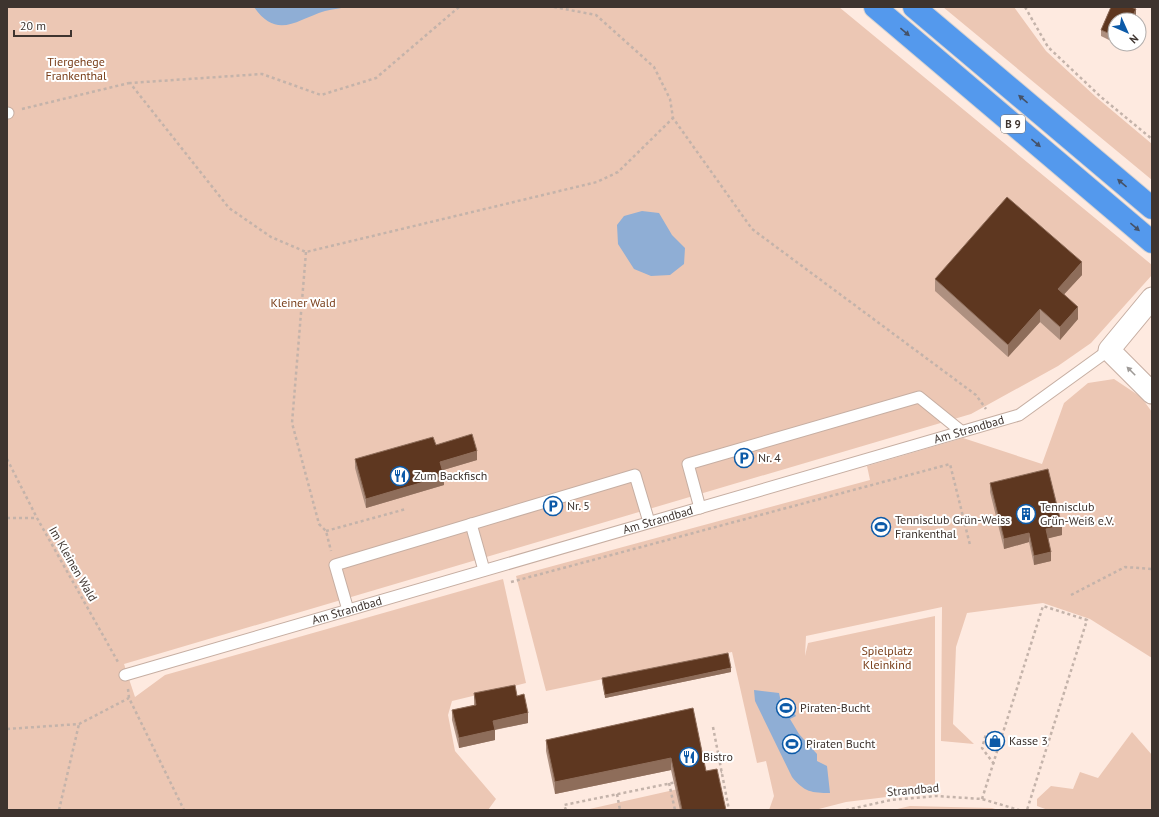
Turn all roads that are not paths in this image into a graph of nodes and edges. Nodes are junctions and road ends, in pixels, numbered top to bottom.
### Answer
1 (875, 7) edge
2 (914, 7) edge
3 (1152, 208) edge
4 (1152, 242) edge
5 (1152, 298) edge
6 (1109, 350) junction
7 (1152, 393) edge
8 (961, 432) junction
9 (700, 508) junction
10 (649, 522) junction
11 (471, 524) junction
12 (484, 570) junction
13 (348, 610) junction
14 (126, 675) road end

1 -> 4 highway, B 9
3 -> 2 highway, B 9
5 - 6 street, Am Strandbad
7 -> 6 street
6 - 8 lane, Am Strandbad
8 - 9 lane, Am Strandbad
8 - 9 lane
9 - 10 lane, Am Strandbad
10 - 11 lane
10 - 12 lane, Am Strandbad
11 - 12 lane
11 - 13 lane
12 - 13 lane, Am Strandbad
13 - 14 lane, Am Strandbad

